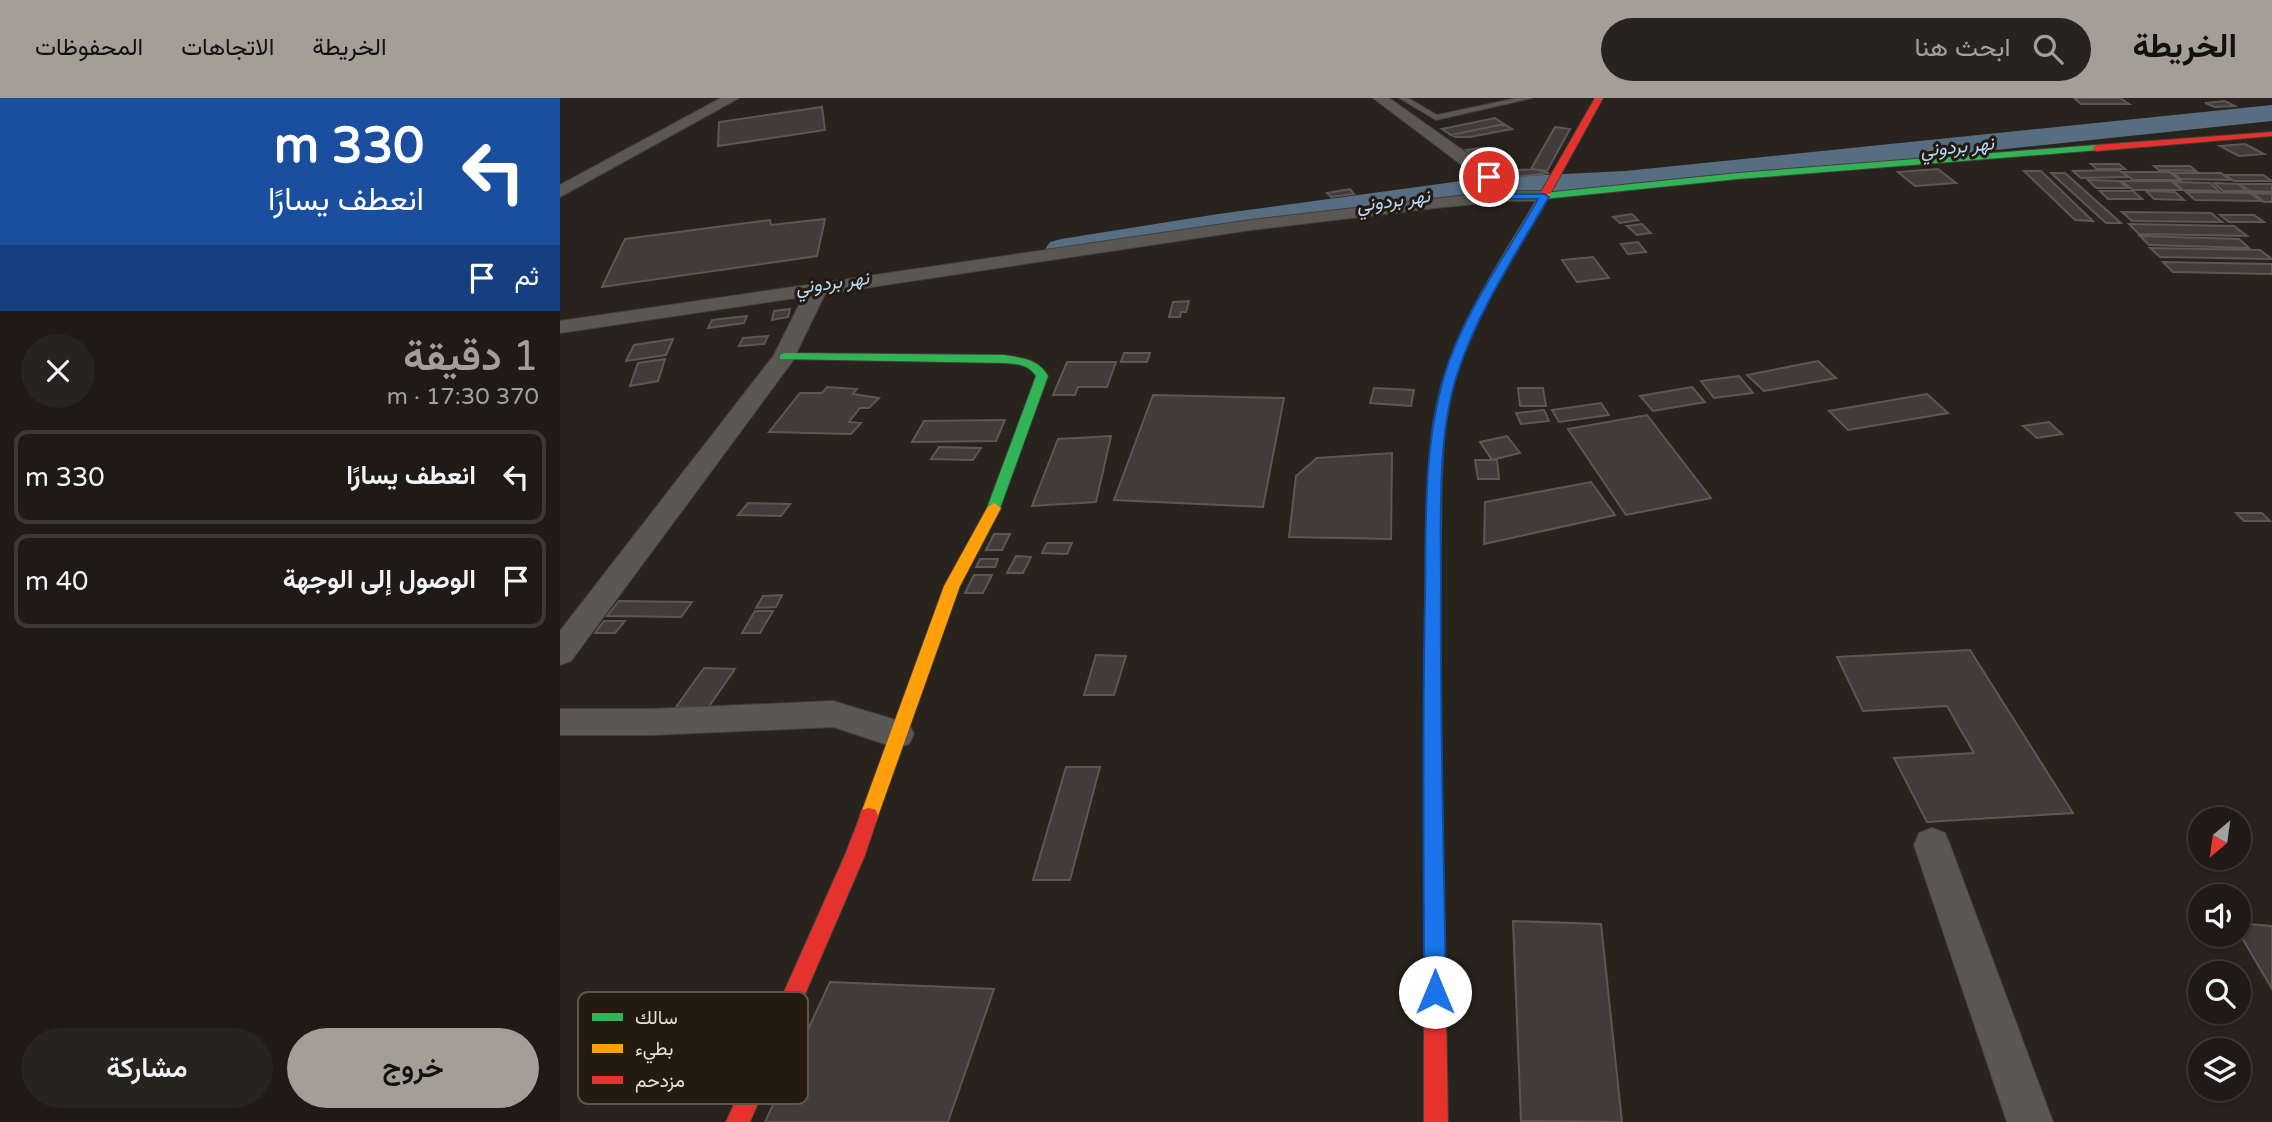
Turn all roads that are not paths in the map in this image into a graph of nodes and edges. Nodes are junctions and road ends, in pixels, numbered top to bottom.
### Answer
1 (733, 98) edge
2 (1380, 98) edge
3 (1403, 98) edge
4 (1528, 98) edge
5 (1599, 98) edge
6 (2272, 134) edge
7 (1498, 187) junction
8 (560, 192) edge
9 (1546, 193) junction
10 (817, 290) junction
11 (560, 327) edge
12 (784, 358) junction
13 (560, 653) edge
14 (560, 722) edge
15 (897, 734) junction
16 (1932, 845) dead end
17 (795, 992) edge
18 (746, 1104) edge
19 (738, 1122) edge
20 (1436, 1122) edge
21 (2030, 1122) edge

1 - 8 street
2 - 7 street
3 - 4 lane
5 - 9 street
6 - 9 street
7 - 9 street
7 - 10 street
9 - 20 street
10 - 11 street
10 - 12 street
12 - 13 street
12 - 15 street
14 - 15 street
15 - 17 street
16 - 21 street
18 - 19 street

